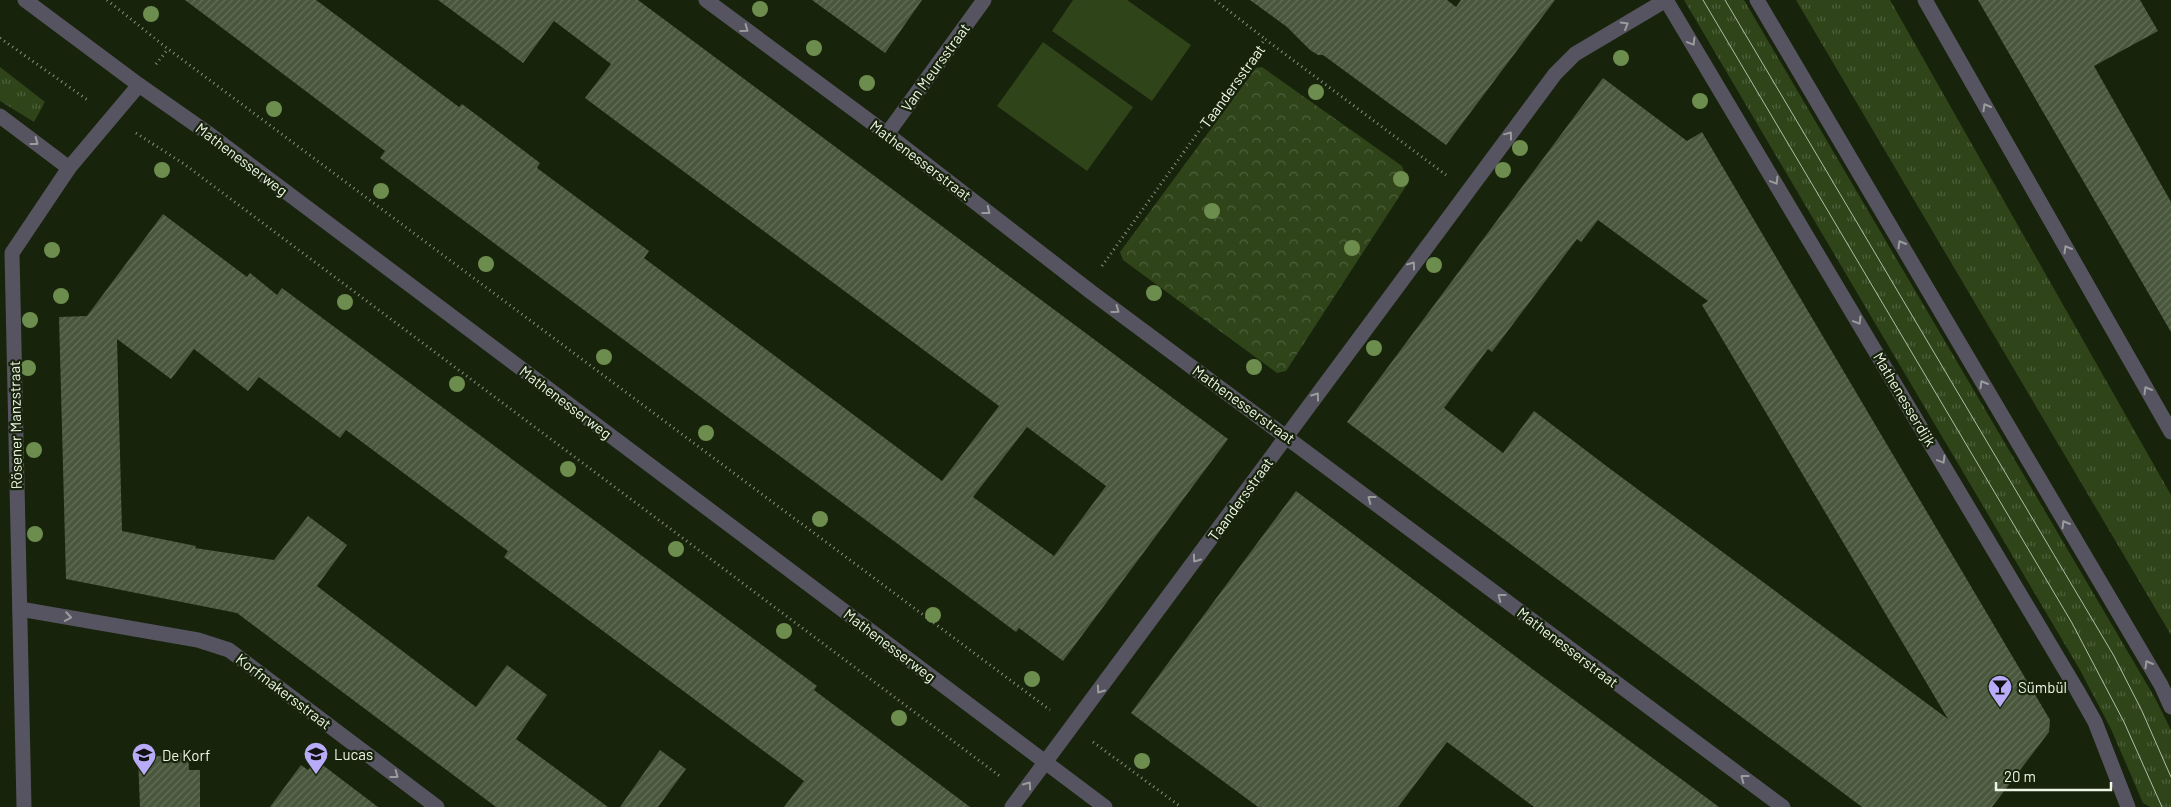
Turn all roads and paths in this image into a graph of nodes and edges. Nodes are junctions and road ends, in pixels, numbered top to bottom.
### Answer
1 (25, 0) edge
2 (107, 0) edge
3 (706, 0) edge
4 (984, 0) edge
5 (1215, 0) edge
6 (1666, 0) edge
7 (1757, 0) edge
8 (1925, 0) edge
9 (0, 38) edge
10 (1266, 39) junction
11 (139, 85) junction
12 (0, 116) edge
13 (113, 118) junction
14 (887, 134) junction
15 (69, 168) junction
16 (1467, 191) junction
17 (1092, 292) junction
18 (2171, 432) edge
19 (1287, 436) junction
20 (20, 609) junction
21 (2171, 706) edge
22 (1073, 727) junction
23 (1044, 762) junction
24 (1023, 793) junction
25 (24, 807) edge
26 (437, 807) edge
27 (1012, 807) edge
28 (1105, 807) edge
29 (1181, 807) edge
30 (1783, 807) edge
31 (2128, 807) edge

1 - 11 street, Mathenesserweg
2 - 22 path
3 -> 14 street, Mathenesserstraat
4 - 14 street, Van Meursstraat
5 - 10 path
16 -> 6 street, Taandersstraat
6 -> 31 street, Mathenesserdijk
21 -> 7 street
18 -> 8 street
9 - 13 path
10 - 16 path, Taandersstraat
10 - 17 path, Taandersstraat
11 - 13 street, Rösener Manzstraat
11 - 23 street, Mathenesserweg
12 -> 15 street
13 - 15 street, Rösener Manzstraat
13 - 24 path
14 -> 17 street, Mathenesserstraat
15 - 20 street, Rösener Manzstraat
19 -> 16 street, Taandersstraat
17 -> 19 street, Mathenesserstraat
19 -> 22 street, Taandersstraat
30 -> 19 street, Mathenesserstraat
20 - 25 street, Rösener Manzstraat
20 -> 26 street, Korfmakersstraat
22 - 23 street, Taandersstraat
22 - 29 path
24 -> 23 street, Taandersstraat
23 - 28 street, Mathenesserweg
24 - 27 street, Taandersstraat

